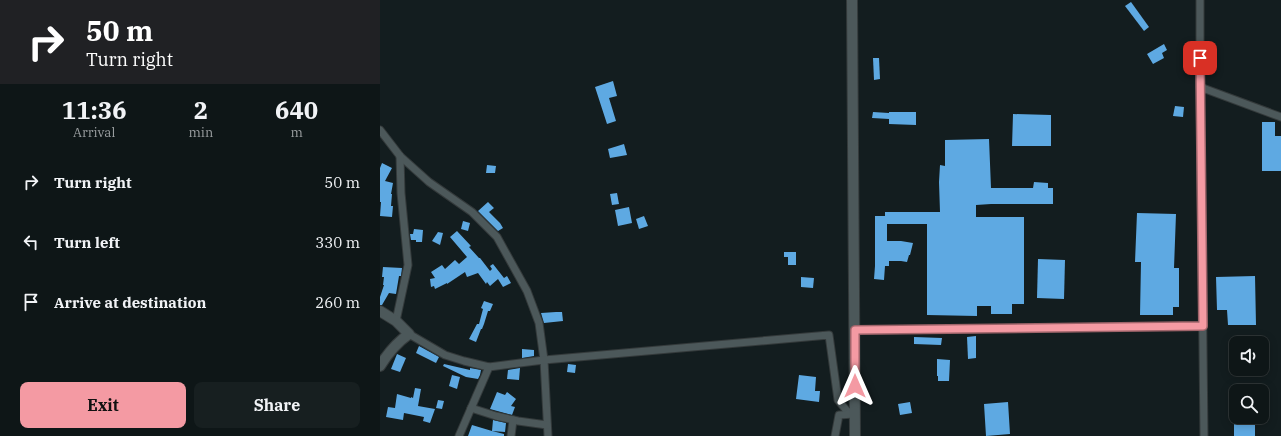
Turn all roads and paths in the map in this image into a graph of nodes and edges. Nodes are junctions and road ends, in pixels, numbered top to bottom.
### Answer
1 (852, 0) edge
2 (1200, 0) edge
3 (1200, 87) junction
4 (1281, 117) edge
5 (380, 130) edge
6 (400, 156) junction
7 (380, 311) edge
8 (396, 321) junction
9 (1203, 326) junction
10 (855, 330) junction
11 (409, 334) junction
12 (544, 360) junction
13 (380, 366) edge
14 (489, 367) junction
15 (471, 408) junction
16 (855, 414) junction
17 (513, 420) junction
18 (547, 425) junction
19 (459, 436) edge
20 (511, 436) edge
21 (548, 436) edge
22 (835, 436) edge
23 (855, 436) edge
24 (1204, 436) edge

1 - 10 street
2 - 3 street
3 - 4 street
3 - 9 street
5 - 6 street
6 - 8 street
6 - 12 street
7 - 8 street
8 - 11 street
9 - 10 street
9 - 24 street
10 - 16 street
11 - 13 street
11 - 14 street
12 - 14 street
12 - 16 street
12 - 18 street
14 - 15 street
15 - 17 street
15 - 19 street
16 - 22 street
16 - 23 street
17 - 18 street
17 - 20 street
18 - 21 street

